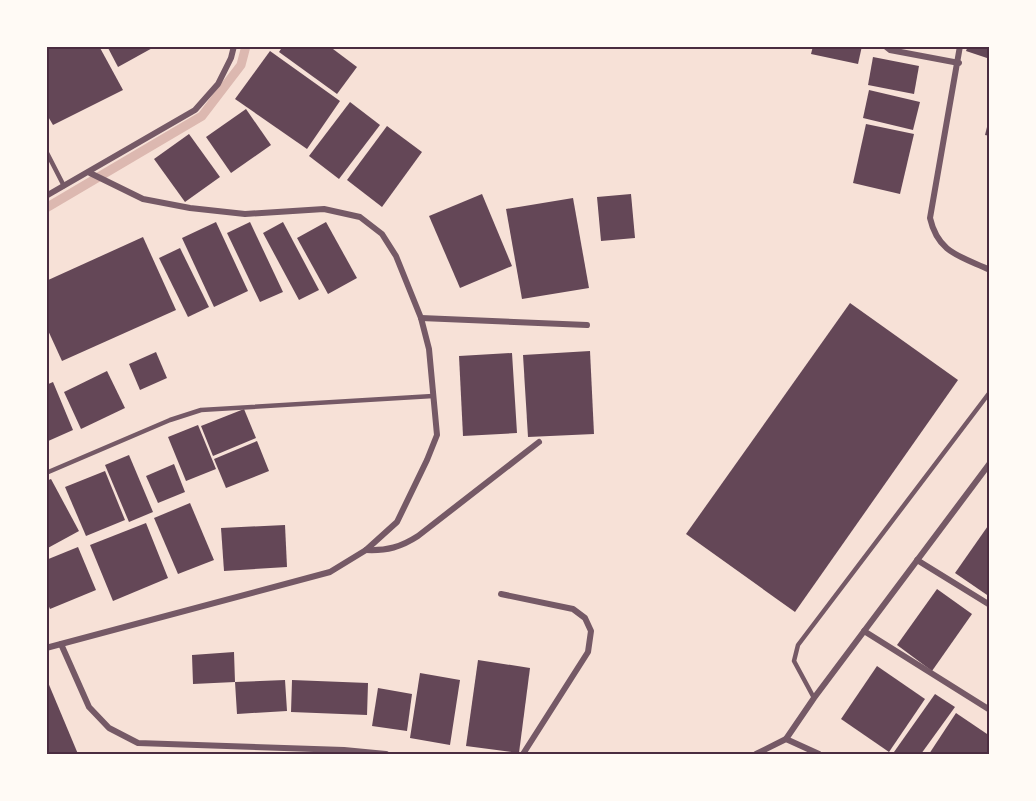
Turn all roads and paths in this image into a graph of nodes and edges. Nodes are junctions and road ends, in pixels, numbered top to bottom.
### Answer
1 (234, 46) edge
2 (885, 46) edge
3 (960, 46) edge
4 (959, 63) junction
5 (46, 151) edge
6 (90, 173) junction
7 (65, 187) junction
8 (46, 196) edge
9 (990, 270) edge
10 (421, 318) junction
11 (587, 326) dead end
12 (990, 392) edge
13 (433, 396) junction
14 (539, 442) dead end
15 (990, 464) edge
16 (46, 473) edge
17 (366, 550) junction
18 (917, 560) junction
19 (501, 594) dead end
20 (990, 605) edge
21 (864, 631) junction
22 (61, 644) junction
23 (46, 648) edge
24 (814, 698) junction
25 (990, 710) edge
26 (786, 739) junction
27 (386, 754) edge
28 (523, 754) edge
29 (756, 754) edge
30 (819, 754) edge

1 - 6 street
2 - 4 street
3 - 4 street
4 - 9 street
5 - 7 lane
6 - 7 street
6 - 10 street
7 - 8 street
10 - 11 street
10 - 13 street
12 - 24 lane
13 - 16 lane
13 - 17 street
14 - 17 street
15 - 18 street
17 - 22 street
18 - 20 street
18 - 21 street
19 - 28 street
21 - 24 street
21 - 25 street
22 - 23 street
22 - 27 street
24 - 26 street
26 - 29 street
26 - 30 street

